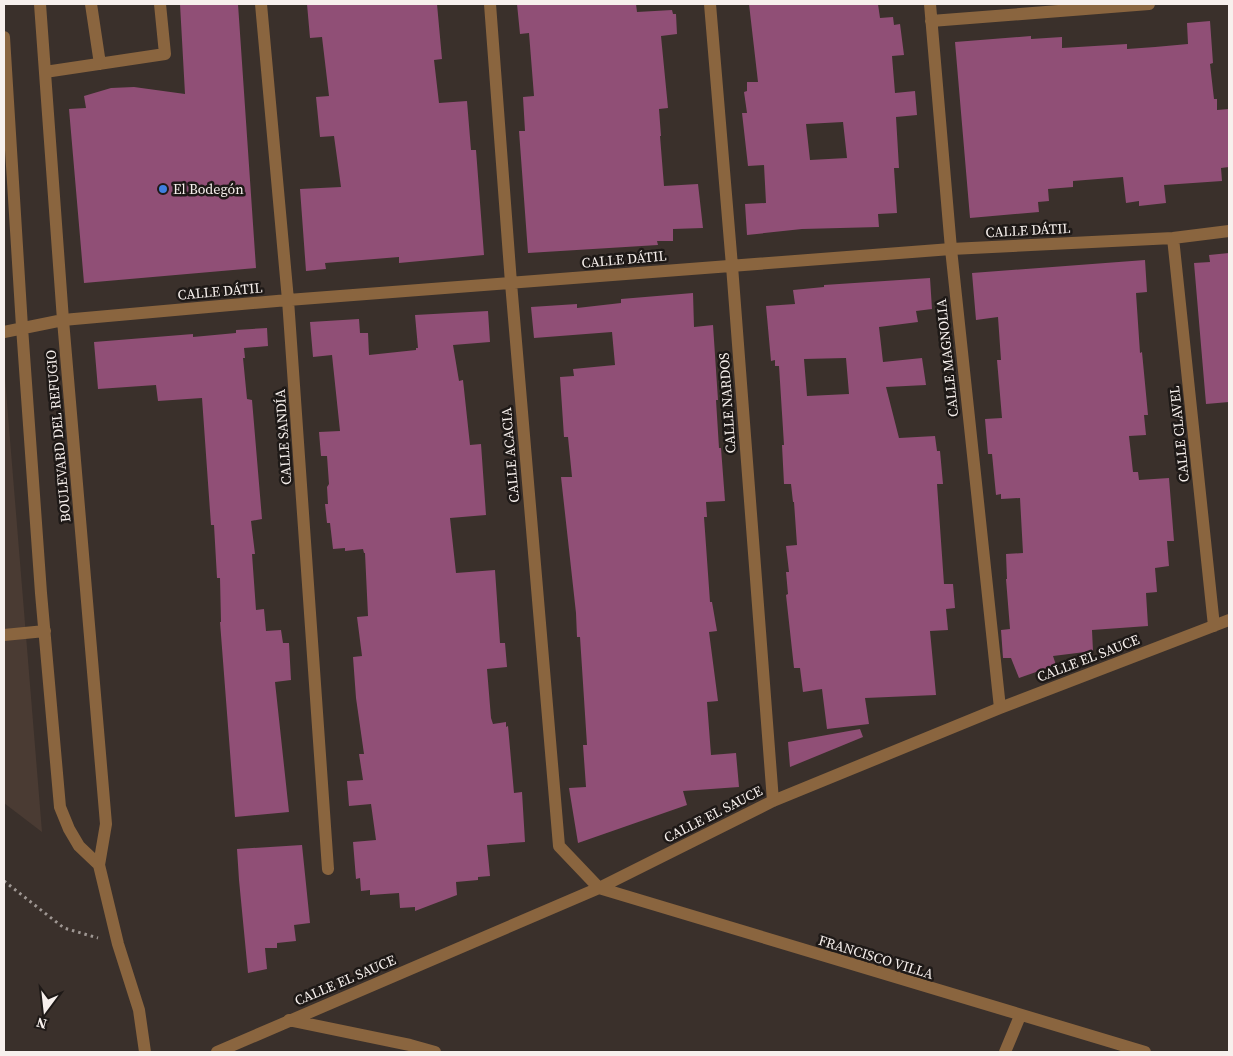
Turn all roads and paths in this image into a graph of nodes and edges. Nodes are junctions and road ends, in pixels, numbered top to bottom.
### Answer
1 (40, 4) edge
2 (91, 4) edge
3 (160, 4) edge
4 (261, 4) edge
5 (490, 4) edge
6 (710, 4) edge
7 (930, 4) edge
8 (1149, 4) edge
9 (931, 21) junction
10 (4, 36) edge
11 (100, 64) junction
12 (45, 72) junction
13 (7, 143) edge
14 (1229, 231) edge
15 (1173, 238) junction
16 (951, 249) junction
17 (732, 266) junction
18 (511, 283) junction
19 (288, 300) junction
20 (63, 320) junction
21 (22, 327) junction
22 (4, 332) edge
23 (1229, 620) edge
24 (1214, 626) junction
25 (45, 631) junction
26 (4, 635) edge
27 (1000, 708) junction
28 (773, 801) junction
29 (99, 865) junction
30 (328, 869) dead end
31 (4, 881) edge
32 (599, 888) junction
33 (118, 944) junction
34 (1020, 1016) junction
35 (290, 1020) junction
36 (145, 1047) edge
37 (158, 1052) edge
38 (218, 1052) edge
39 (436, 1052) edge
40 (1005, 1052) edge
41 (1144, 1052) edge

1 - 12 street, BOULEVARD DEL REFUGIO
2 - 11 street
3 - 11 street
4 - 19 street, CALLE SANDÍA
5 - 18 street, CALLE ACACIA
6 - 17 street, CALLE NARDOS
7 - 9 street, CALLE MAGNOLIA
8 - 9 street
9 - 16 street, CALLE MAGNOLIA
10 - 13 street, BOULEVARD DEL REFUGIO
11 - 12 street
12 - 20 street, BOULEVARD DEL REFUGIO
13 - 21 street, BOULEVARD DEL REFUGIO
14 - 15 street, CALLE DÁTIL
15 - 16 street, CALLE DÁTIL
15 - 24 street, CALLE CLAVEL
16 - 17 street, CALLE DÁTIL
16 - 27 street, CALLE MAGNOLIA
17 - 18 street, CALLE DÁTIL
17 - 28 street, CALLE NARDOS
18 - 19 street, CALLE DÁTIL
18 - 32 street, CALLE ACACIA
19 - 20 street, CALLE DÁTIL
19 - 30 street, CALLE SANDÍA
20 - 21 street, CALLE DÁTIL
20 - 29 street, BOULEVARD DEL REFUGIO
21 - 22 street, CALLE DÁTIL
21 - 25 street, BOULEVARD DEL REFUGIO
23 - 24 street, CALLE EL SAUCE
24 - 27 street, CALLE EL SAUCE
25 - 26 street
25 - 29 street, BOULEVARD DEL REFUGIO
27 - 28 street, CALLE EL SAUCE
28 - 32 street, CALLE EL SAUCE
29 - 33 street, BOULEVARD DEL REFUGIO
31 - 33 path
32 - 34 street, FRANCISCO VILLA
32 - 35 street, CALLE EL SAUCE
33 - 36 street, BOULEVARD DEL REFUGIO
34 - 40 street
34 - 41 street, FRANCISCO VILLA
35 - 38 street, CALLE EL SAUCE
35 - 39 street
36 - 37 street

